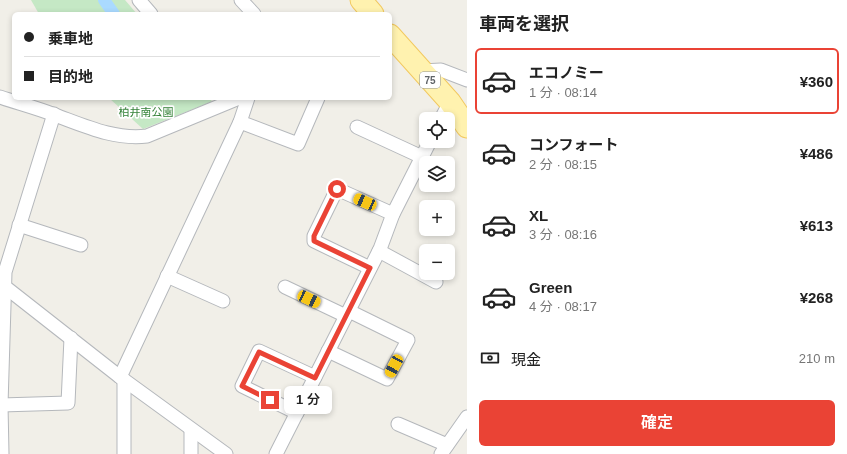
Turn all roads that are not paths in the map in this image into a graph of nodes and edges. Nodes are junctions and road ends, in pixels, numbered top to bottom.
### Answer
1 (139, 0) edge
2 (240, 0) edge
3 (361, 0) edge
4 (149, 12) edge
5 (252, 12) edge
6 (370, 12) edge
7 (392, 40) edge
8 (422, 71) junction
9 (467, 80) edge
10 (0, 97) edge
11 (231, 100) edge
12 (247, 100) edge
13 (317, 100) edge
14 (446, 111) edge
15 (54, 114) junction
16 (240, 122) junction
17 (467, 126) edge
18 (357, 127) dead end
19 (420, 156) edge
20 (419, 163) edge
21 (393, 214) junction
22 (19, 225) junction
23 (81, 245) dead end
24 (379, 251) junction
25 (370, 268) junction
26 (2, 272) edge
27 (168, 276) junction
28 (436, 282) dead end
29 (4, 286) junction
30 (285, 287) dead end
31 (223, 301) dead end
32 (348, 314) junction
33 (71, 338) junction
34 (328, 351) junction
35 (315, 378) junction
36 (122, 379) junction
37 (1, 405) junction
38 (297, 413) junction
39 (467, 417) edge
40 (398, 424) dead end
41 (191, 430) junction
42 (444, 450) edge
43 (2, 454) edge
44 (124, 454) edge
45 (191, 454) edge
46 (226, 454) edge
47 (276, 454) edge

1 - 4 street
2 - 5 street
3 - 6 main road
7 - 8 main road, 75
8 - 9 street
8 - 14 main road, 75
10 - 15 street
11 - 15 street
12 - 16 street
13 - 16 street
14 - 17 main road, 75
15 - 22 street
16 - 27 street
18 - 19 street
20 - 21 street
21 - 24 street
21 - 25 street
22 - 23 street
22 - 26 street
24 - 25 street
24 - 28 street
25 - 32 street
26 - 29 street
27 - 31 street
27 - 36 street
29 - 33 street
29 - 37 street
30 - 32 street
32 - 34 street
32 - 34 street
33 - 36 street
33 - 37 street
34 - 35 street
35 - 38 street
35 - 38 street
36 - 41 street
36 - 44 street
37 - 43 street
38 - 47 street
39 - 42 street
40 - 42 street
41 - 45 street
41 - 46 street

